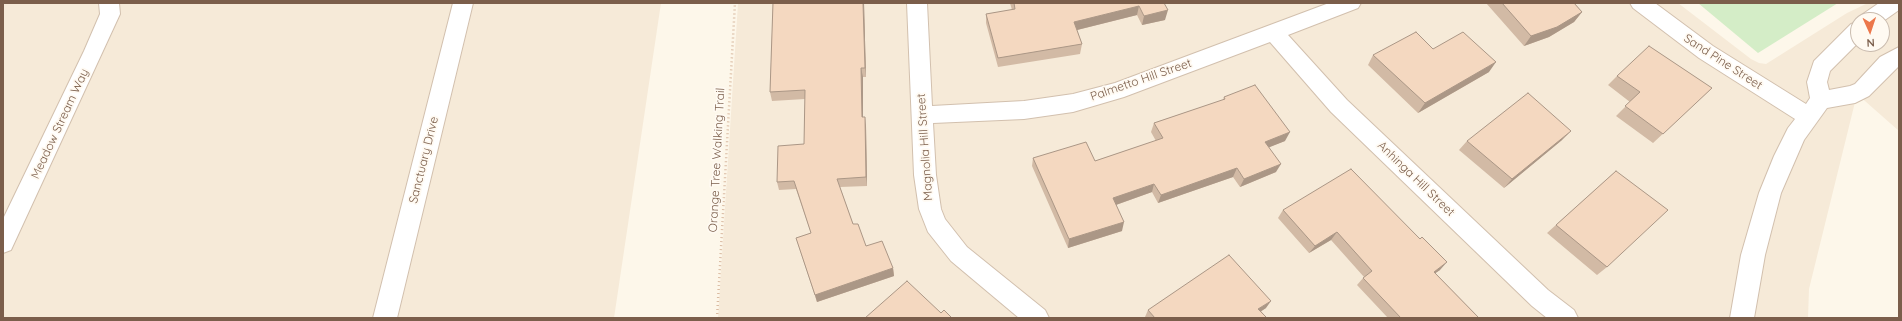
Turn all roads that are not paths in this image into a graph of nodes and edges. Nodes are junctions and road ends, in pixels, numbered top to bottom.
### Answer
1 (108, 3) edge
2 (463, 3) edge
3 (917, 3) edge
4 (1351, 3) edge
5 (1640, 3) edge
6 (1894, 3) edge
7 (1881, 12) edge
8 (1273, 32) junction
9 (1850, 38) edge
10 (1899, 55) edge
11 (1815, 108) junction
12 (923, 115) junction
13 (3, 243) edge
14 (385, 318) edge
15 (1037, 318) edge
16 (1566, 318) edge
17 (1742, 318) edge

1 - 13 street, Meadow Stream Way
2 - 14 street, Sanctuary Drive
3 - 12 street, Magnolia Hill Street
4 - 8 street, Palmetto Hill Street
5 - 11 street, Sand Pine Street
6 - 7 street
8 - 12 street, Palmetto Hill Street
8 - 16 street, Anhinga Hill Street
9 - 11 street
10 - 11 street
11 - 17 street
12 - 15 street, Magnolia Hill Street

